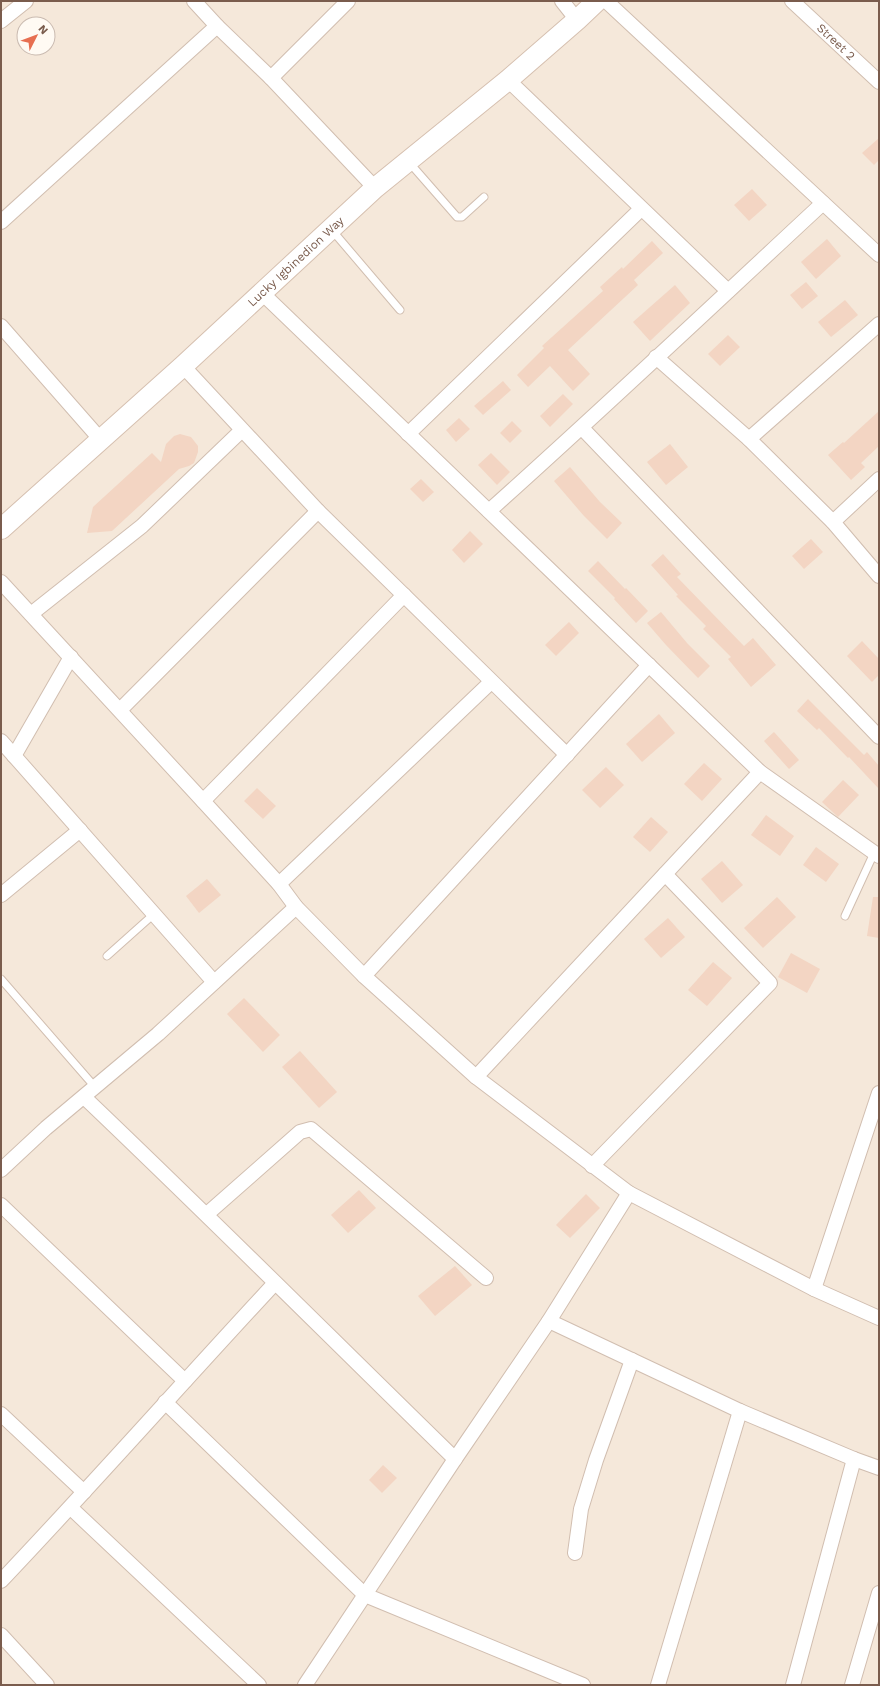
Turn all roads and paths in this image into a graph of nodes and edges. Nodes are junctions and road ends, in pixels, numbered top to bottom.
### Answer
1 (26, 1) edge
2 (194, 1) edge
3 (348, 1) edge
4 (562, 1) edge
5 (597, 1) edge
6 (606, 1) edge
7 (792, 1) edge
8 (577, 20) junction
9 (1, 21) edge
10 (217, 26) junction
11 (271, 78) junction
12 (508, 80) junction
13 (879, 82) edge
14 (408, 161) junction
15 (376, 188) junction
16 (484, 197) dead end
17 (823, 203) junction
18 (641, 209) junction
19 (1, 222) edge
20 (331, 229) junction
21 (879, 255) edge
22 (728, 291) junction
23 (262, 293) junction
24 (400, 310) dead end
25 (879, 324) edge
26 (1, 326) edge
27 (656, 357) junction
28 (183, 366) junction
29 (582, 428) junction
30 (242, 430) junction
31 (408, 434) junction
32 (749, 439) junction
33 (101, 440) junction
34 (879, 478) edge
35 (318, 511) junction
36 (488, 511) junction
37 (833, 522) junction
38 (1, 529) edge
39 (879, 576) edge
40 (1, 582) edge
41 (404, 595) junction
42 (31, 614) junction
43 (71, 657) junction
44 (649, 665) junction
45 (491, 682) junction
46 (120, 710) junction
47 (879, 737) edge
48 (1, 742) edge
49 (567, 755) junction
50 (14, 756) junction
51 (760, 772) junction
52 (203, 801) junction
53 (80, 830) junction
54 (877, 854) edge
55 (665, 874) junction
56 (278, 884) junction
57 (1, 895) edge
58 (296, 906) junction
59 (154, 914) junction
60 (845, 916) dead end
61 (107, 956) dead end
62 (364, 976) junction
63 (1, 980) edge
64 (214, 982) junction
65 (476, 1077) junction
66 (95, 1087) junction
67 (879, 1094) edge
68 (84, 1097) junction
69 (592, 1166) junction
70 (1, 1170) edge
71 (629, 1193) junction
72 (1, 1205) edge
73 (207, 1214) junction
74 (486, 1278) dead end
75 (275, 1284) junction
76 (814, 1289) junction
77 (879, 1318) edge
78 (549, 1321) junction
79 (632, 1360) junction
80 (185, 1381) junction
81 (166, 1402) junction
82 (740, 1411) junction
83 (1, 1414) edge
84 (455, 1459) junction
85 (854, 1459) junction
86 (879, 1468) edge
87 (84, 1492) junction
88 (71, 1508) junction
89 (575, 1553) dead end
90 (1, 1581) edge
91 (879, 1593) edge
92 (365, 1595) junction
93 (876, 1615) edge
94 (1, 1635) edge
95 (47, 1685) edge
96 (259, 1685) edge
97 (305, 1685) edge
98 (583, 1685) edge
99 (658, 1685) edge
100 (792, 1685) edge
101 (852, 1685) edge

1 - 9 street
2 - 10 street
3 - 11 street
4 - 8 street
5 - 8 street, Lucky Igbinedion Way
6 - 17 street
7 - 13 street, Street 2
8 - 12 street, Lucky Igbinedion Way
10 - 11 street
10 - 19 street
11 - 15 street
12 - 14 street, Lucky Igbinedion Way
12 - 18 street
14 - 15 street, Lucky Igbinedion Way
14 - 16 lane
15 - 20 street, Lucky Igbinedion Way
17 - 21 street
17 - 22 street
18 - 22 street
18 - 31 street
20 - 23 street, Lucky Igbinedion Way
20 - 24 lane
22 - 27 street
23 - 28 street, Lucky Igbinedion Way
23 - 31 street
25 - 32 street
26 - 33 street
27 - 29 street
27 - 32 street
28 - 30 street
28 - 33 street, Lucky Igbinedion Way
29 - 36 street
29 - 47 street
30 - 35 street
30 - 42 street
31 - 36 street
32 - 37 street
33 - 38 street, Lucky Igbinedion Way
34 - 37 street
35 - 41 street
35 - 46 street
36 - 44 street
37 - 39 street
40 - 42 street
41 - 45 street
41 - 52 street
42 - 43 street
43 - 46 street
43 - 50 street
44 - 49 street
44 - 51 street
45 - 49 street
45 - 56 street
46 - 52 street
48 - 50 street
49 - 62 street
50 - 53 street
51 - 54 street
51 - 55 street
52 - 56 street
53 - 57 street
53 - 59 street
54 - 60 lane
55 - 65 street
55 - 69 street
56 - 58 street
58 - 62 street
58 - 64 street
59 - 61 lane
59 - 64 street
62 - 65 street
63 - 66 lane
64 - 66 street
65 - 69 street
66 - 68 street
67 - 76 street
68 - 70 street
68 - 73 street
69 - 71 street
71 - 76 street
71 - 78 street
72 - 80 street
73 - 74 street
73 - 75 street
75 - 80 street
75 - 84 street
76 - 77 street
78 - 79 street
78 - 84 street
79 - 82 street
79 - 89 street
80 - 81 street
81 - 87 street
81 - 92 street
82 - 85 street
82 - 99 street
83 - 87 street
84 - 92 street
85 - 86 street
85 - 100 street
87 - 88 street
88 - 90 street
88 - 96 street
91 - 93 street
92 - 97 street
92 - 98 street
93 - 101 street
94 - 95 street

